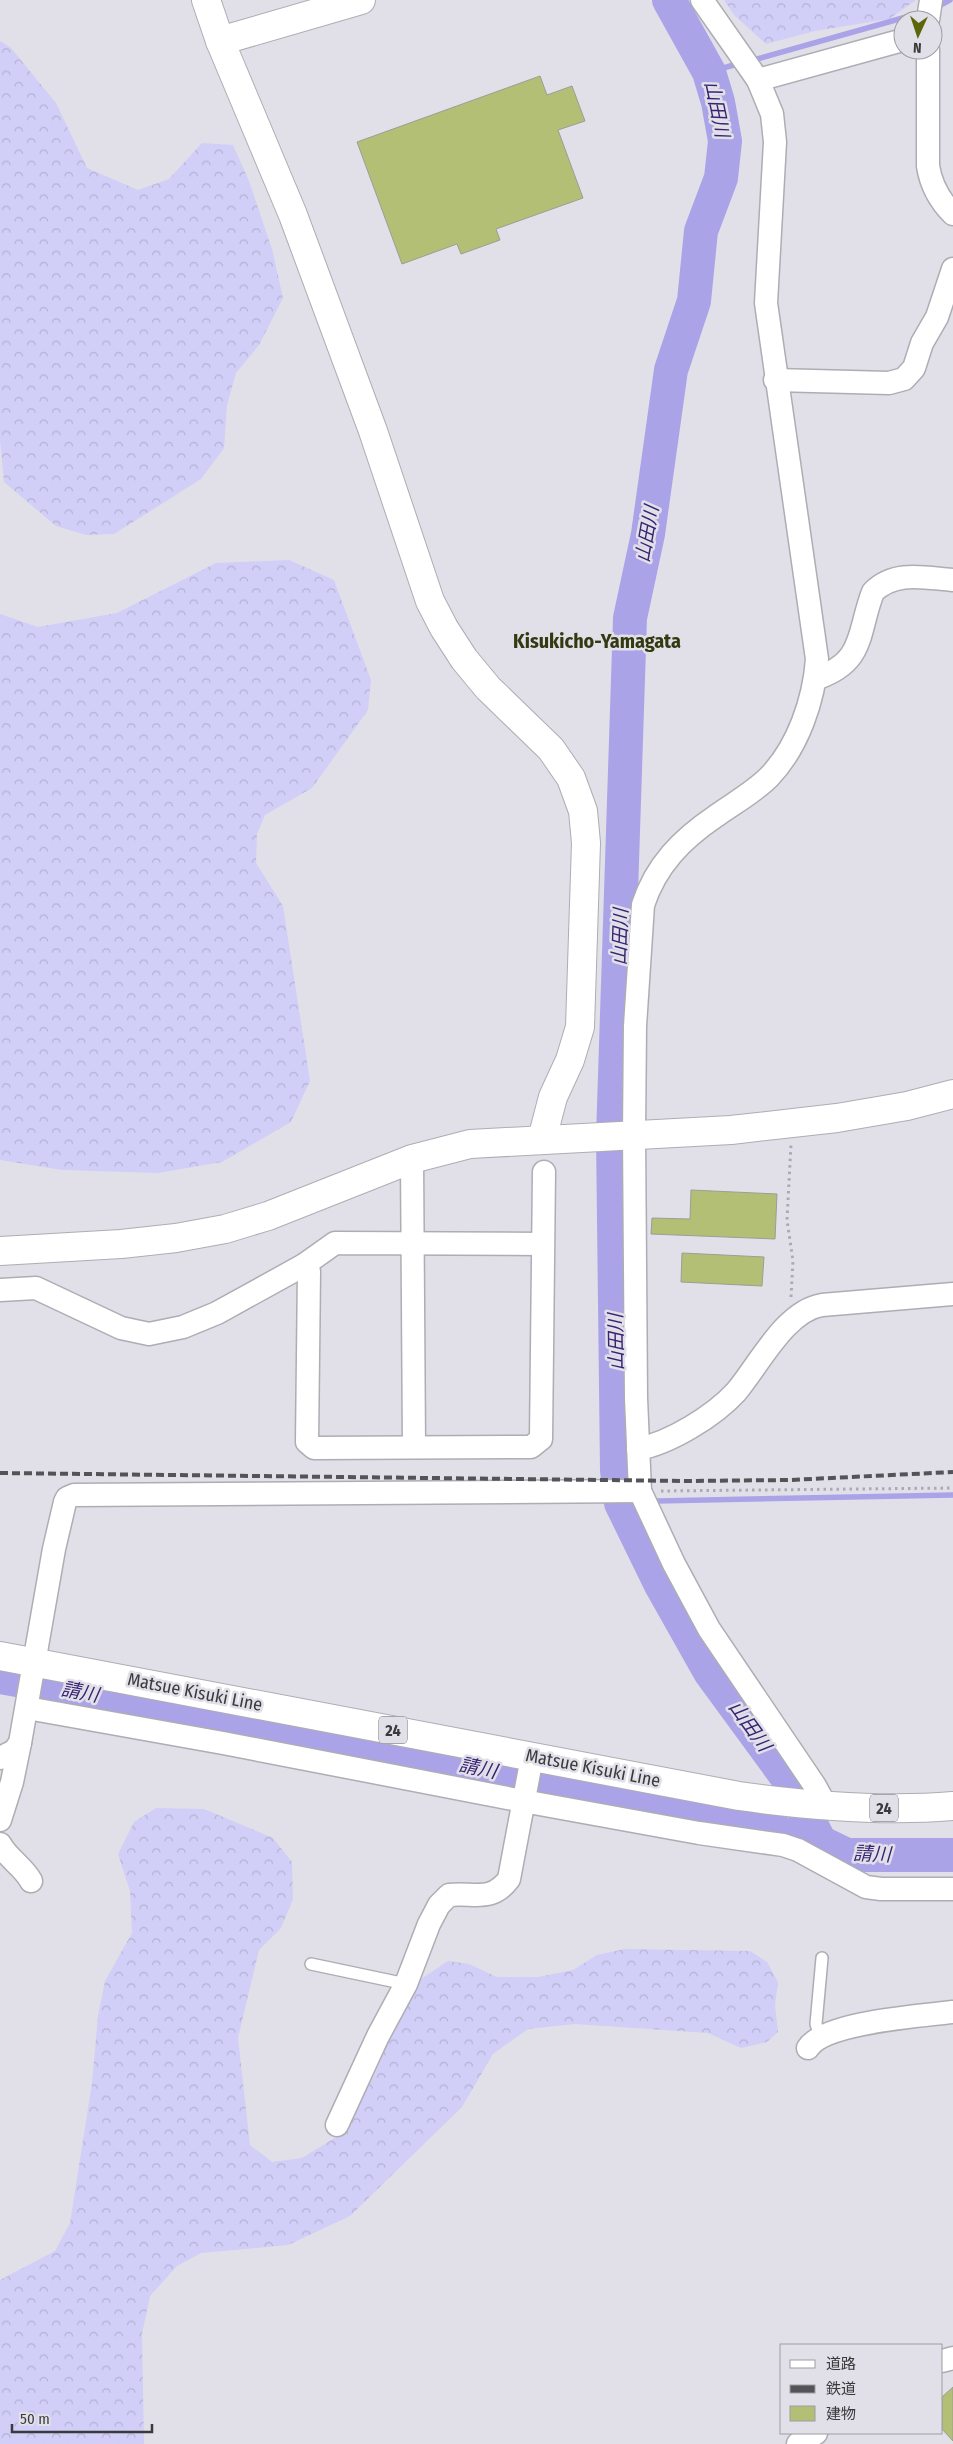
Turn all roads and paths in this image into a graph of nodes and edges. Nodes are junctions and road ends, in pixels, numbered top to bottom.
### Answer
1 (206, 0) edge
2 (361, 0) edge
3 (702, 0) edge
4 (220, 41) junction
5 (893, 43) edge
6 (928, 60) edge
7 (758, 80) junction
8 (953, 214) edge
9 (953, 268) edge
10 (775, 380) junction
11 (953, 580) edge
12 (816, 679) junction
13 (953, 1094) edge
14 (620, 1135) junction
15 (792, 1136) dead end
16 (542, 1139) junction
17 (412, 1159) junction
18 (544, 1172) dead end
19 (413, 1244) junction
20 (542, 1244) junction
21 (0, 1251) edge
22 (304, 1265) junction
23 (0, 1290) edge
24 (953, 1294) edge
25 (789, 1324) junction
26 (414, 1447) junction
27 (638, 1449) junction
28 (953, 1488) edge
29 (625, 1491) junction
30 (0, 1656) edge
31 (34, 1661) junction
32 (27, 1708) junction
33 (530, 1763) junction
34 (5, 1766) edge
35 (523, 1799) junction
36 (820, 1806) junction
37 (953, 1806) edge
38 (0, 1820) edge
39 (0, 1844) edge
40 (31, 1881) dead end
41 (953, 1889) edge
42 (822, 1958) dead end
43 (311, 1964) dead end
44 (406, 1984) junction
45 (953, 2012) edge
46 (814, 2042) joint
47 (337, 2125) dead end
48 (814, 2434) edge
49 (798, 2444) edge

1 - 4 street
2 - 4 street
3 - 7 street
4 - 16 street
5 - 7 street
6 - 8 street
7 - 10 street
9 - 10 street
10 - 12 street
11 - 12 street
12 - 14 street
13 - 14 street
14 - 16 street
14 - 27 street
15 - 25 path
16 - 17 street
17 - 19 street
17 - 21 street
18 - 20 street
19 - 20 street
19 - 22 street
19 - 26 street
20 - 26 street
22 - 23 street
22 - 26 street
24 - 25 street
25 - 27 street
27 - 29 street
28 - 29 path
29 - 31 street
29 - 36 street
30 - 31 street, Matsue Kisuki Line / 24
31 - 32 street
31 - 33 street, Matsue Kisuki Line / 24
32 - 34 street
32 - 35 street
33 - 35 street
33 - 36 street, Matsue Kisuki Line / 24
34 - 38 street
35 - 41 street
35 - 44 street
36 - 37 street, Matsue Kisuki Line / 24
39 - 40 street
42 - 46 lane
43 - 44 lane
44 - 47 street
45 - 46 street
48 - 49 street

